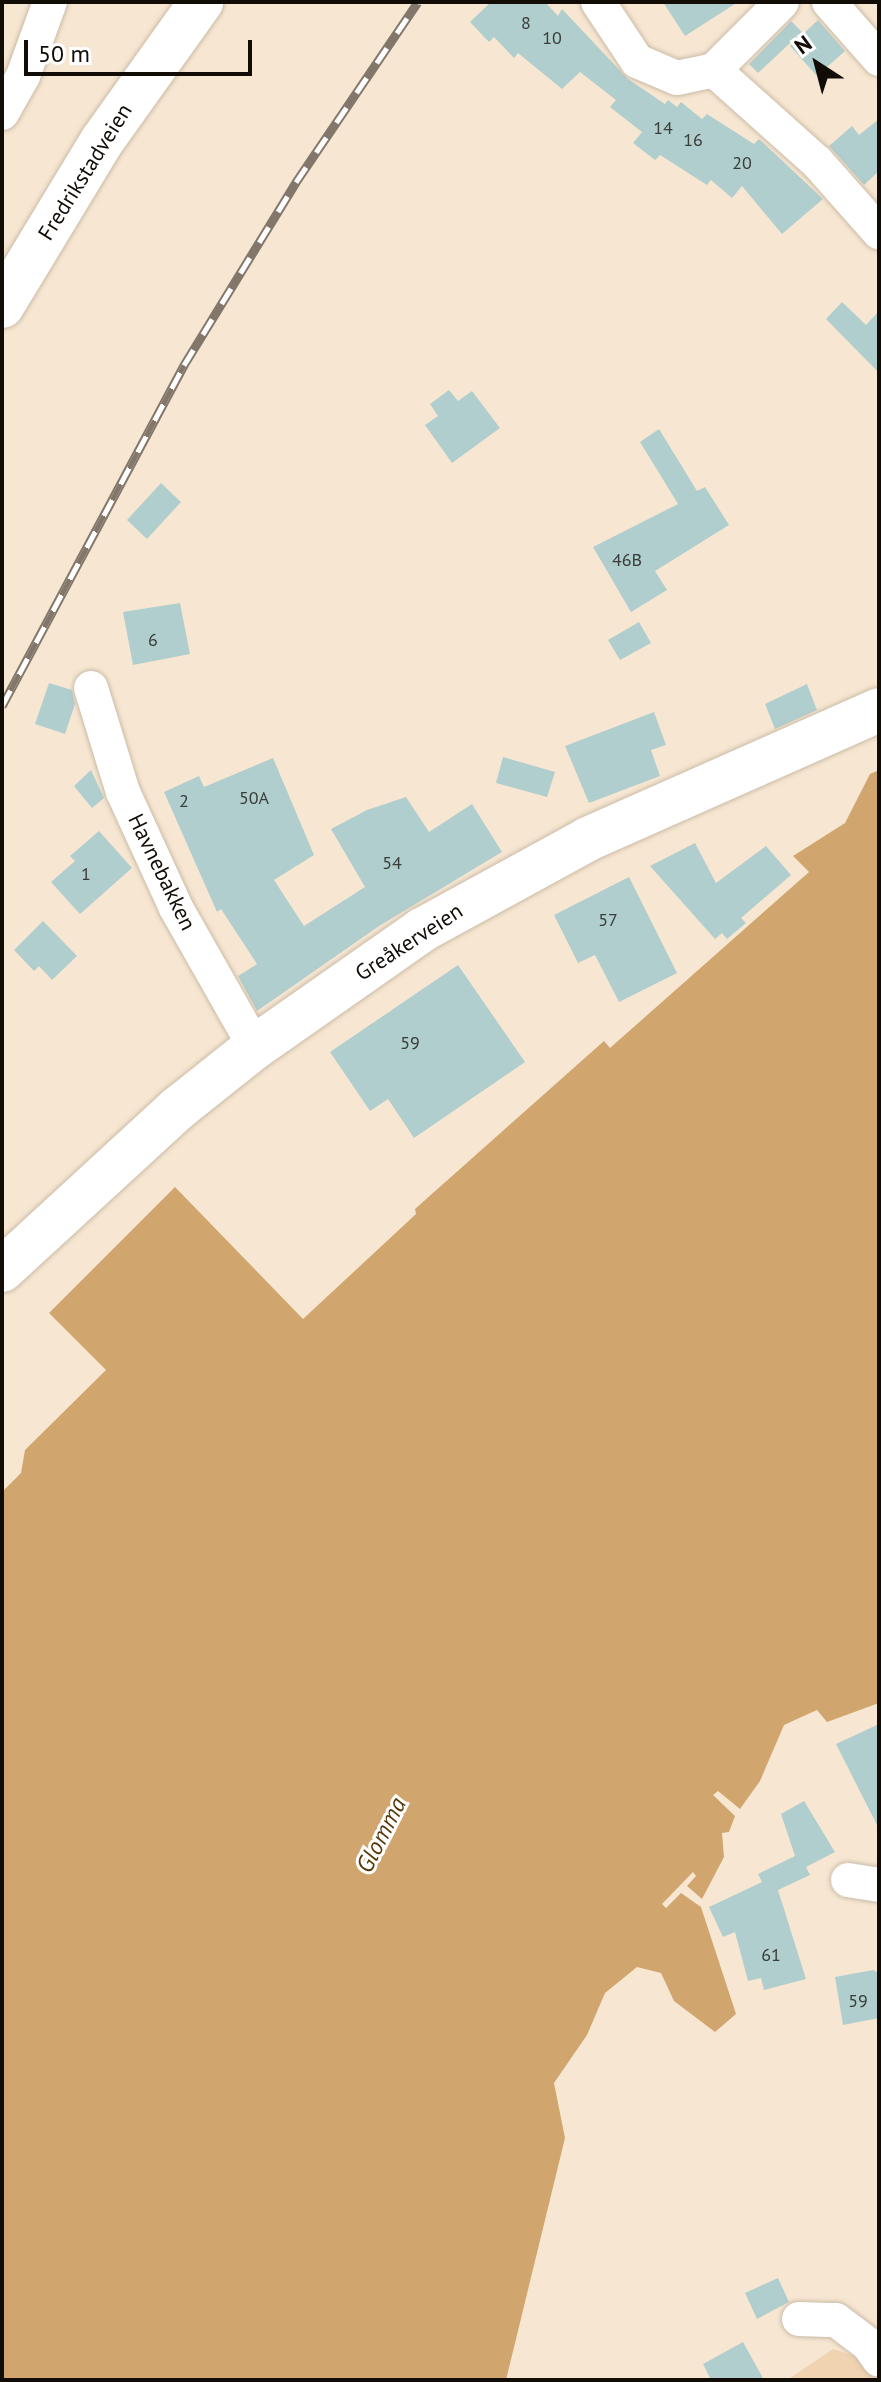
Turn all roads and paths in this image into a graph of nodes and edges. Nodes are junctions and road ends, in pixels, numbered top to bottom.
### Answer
1 (50, 2) edge
2 (201, 2) edge
3 (598, 2) edge
4 (782, 2) edge
5 (829, 2) edge
6 (879, 59) edge
7 (714, 70) junction
8 (2, 113) edge
9 (879, 232) edge
10 (2, 306) edge
11 (91, 688) dead end
12 (879, 710) edge
13 (255, 1047) junction
14 (2, 1270) edge
15 (799, 2319) dead end
16 (879, 2360) edge

1 - 8 street
2 - 10 main road, Fredrikstadveien
3 - 7 street
4 - 7 street
5 - 6 street
7 - 9 street
11 - 13 street, Havnebakken
12 - 13 main road, Greåkerveien
13 - 14 main road, Greåkerveien
15 - 16 street

